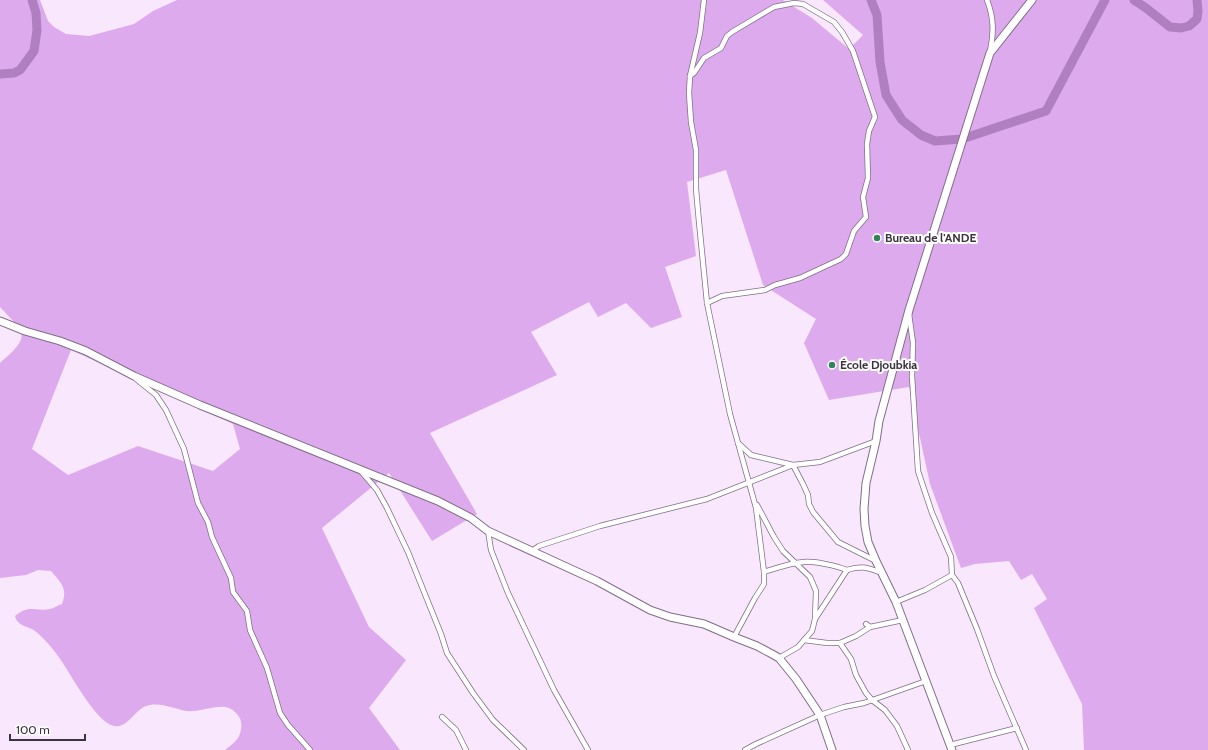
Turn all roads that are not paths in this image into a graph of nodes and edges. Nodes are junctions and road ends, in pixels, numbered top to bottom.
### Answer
1 (704, 0) edge
2 (987, 0) edge
3 (1032, 0) edge
4 (990, 53) junction
5 (690, 76) junction
6 (707, 303) junction
7 (909, 310) junction
8 (0, 321) edge
9 (134, 376) junction
10 (876, 441) junction
11 (738, 442) junction
12 (793, 465) junction
13 (357, 468) junction
14 (749, 482) junction
15 (754, 500) junction
16 (488, 531) junction
17 (532, 551) junction
18 (876, 561) junction
19 (796, 563) junction
20 (847, 570) junction
21 (764, 572) junction
22 (882, 573) junction
23 (952, 575) junction
24 (896, 602) junction
25 (815, 620) junction
26 (903, 620) junction
27 (866, 624) dead end
28 (870, 627) junction
29 (734, 637) junction
30 (804, 640) junction
31 (840, 643) junction
32 (779, 658) junction
33 (926, 681) junction
34 (872, 700) junction
35 (820, 715) junction
36 (442, 717) dead end
37 (1017, 728) junction
38 (951, 747) edge
39 (310, 750) edge
40 (466, 750) edge
41 (524, 750) edge
42 (588, 750) edge
43 (745, 750) edge
44 (832, 750) edge
45 (908, 750) edge
46 (1026, 750) edge

1 - 5 street
2 - 4 street
3 - 4 street
4 - 7 street
5 - 6 street
5 - 6 street
6 - 11 street
7 - 10 street
7 - 23 street
8 - 9 street
9 - 13 street
9 - 39 street
10 - 12 street
10 - 18 street
11 - 12 street
11 - 14 street
12 - 14 street
12 - 18 street
13 - 16 street
13 - 41 street
14 - 15 street
14 - 17 street
15 - 19 street
15 - 21 street
16 - 17 street
16 - 42 street
17 - 29 street
18 - 22 street
19 - 20 street
19 - 21 street
19 - 25 street
20 - 22 street
20 - 25 street
21 - 29 street
22 - 24 street
23 - 24 street
23 - 37 street
24 - 26 street
25 - 30 street
26 - 28 street
26 - 33 street
27 - 28 street
28 - 31 street
29 - 32 street
30 - 31 street
30 - 32 street
31 - 34 street
32 - 35 street
33 - 34 street
33 - 38 street
34 - 35 street
34 - 45 street
35 - 43 street
35 - 44 street
36 - 40 street
37 - 38 street
37 - 46 street

